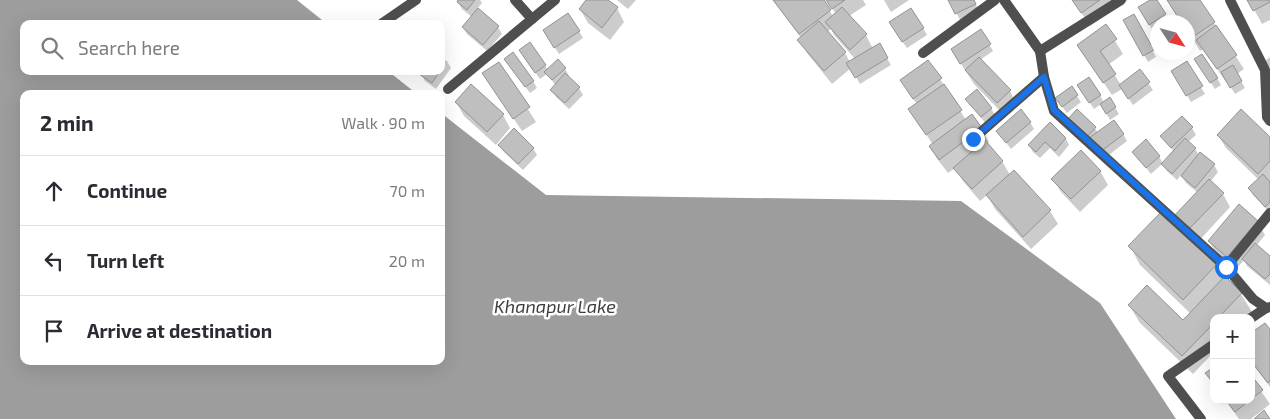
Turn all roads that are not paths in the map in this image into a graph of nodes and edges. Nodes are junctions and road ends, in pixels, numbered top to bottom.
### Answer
1 (416, 0) edge
2 (515, 0) edge
3 (555, 0) edge
4 (995, 0) edge
5 (1004, 0) edge
6 (1121, 0) edge
7 (1230, 0) edge
8 (532, 19) junction
9 (387, 20) edge
10 (1040, 51) junction
11 (923, 53) dead end
12 (1044, 77) junction
13 (448, 89) dead end
14 (1270, 121) edge
15 (973, 139) dead end
16 (1270, 213) edge
17 (1226, 267) junction
18 (1268, 307) edge
19 (1255, 315) edge
20 (1210, 347) edge
21 (1201, 419) edge

1 - 9 street
2 - 8 street
3 - 8 street
4 - 11 street
5 - 10 street
6 - 10 street
7 - 14 street
8 - 13 street
10 - 12 street
12 - 15 street
12 - 17 street
16 - 17 street
17 - 18 street
18 - 19 street
20 - 21 street

